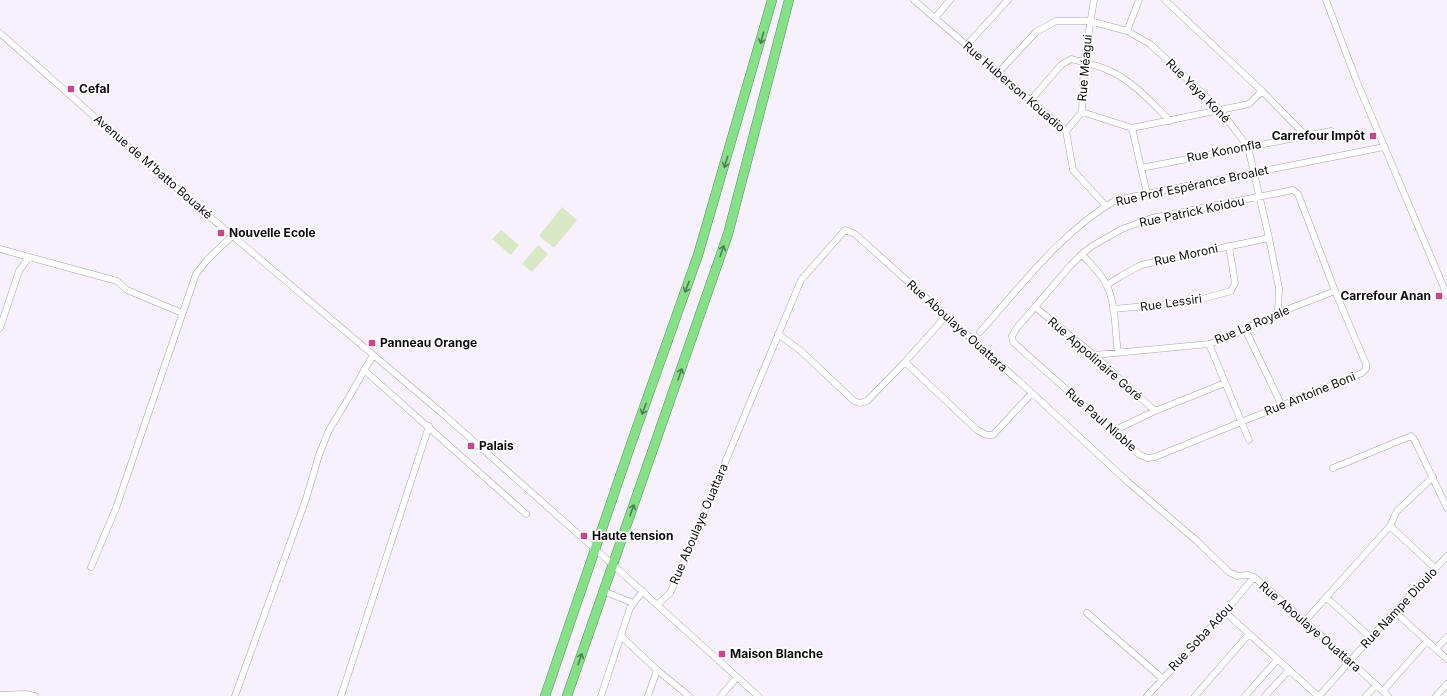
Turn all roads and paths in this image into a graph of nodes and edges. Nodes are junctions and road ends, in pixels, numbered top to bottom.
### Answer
1 (772, 0) edge
2 (789, 0) edge
3 (914, 0) edge
4 (950, 0) edge
5 (1008, 0) edge
6 (1094, 0) edge
7 (1139, 0) edge
8 (1165, 0) edge
9 (1326, 0) edge
10 (935, 18) junction
11 (1090, 21) junction
12 (1127, 32) junction
13 (0, 33) edge
14 (966, 46) junction
15 (1084, 62) junction
16 (998, 73) junction
17 (1262, 91) junction
18 (1030, 101) junction
19 (1220, 110) junction
20 (1082, 112) junction
21 (1170, 121) junction
22 (1132, 128) junction
23 (1066, 131) junction
24 (1331, 131) dead end
25 (1306, 136) junction
26 (1248, 147) junction
27 (1384, 147) junction
28 (1141, 168) junction
29 (1255, 173) junction
30 (1147, 194) junction
31 (1260, 197) junction
32 (1106, 206) junction
33 (232, 236) junction
34 (1269, 238) junction
35 (1228, 246) junction
36 (0, 249) edge
37 (1082, 254) junction
38 (29, 257) junction
39 (1444, 281) edge
40 (1107, 285) junction
41 (1335, 291) junction
42 (1447, 295) edge
43 (1035, 307) junction
44 (1113, 309) junction
45 (182, 313) junction
46 (1278, 313) junction
47 (946, 316) junction
48 (0, 328) edge
49 (1245, 329) junction
50 (980, 332) dead end
51 (778, 334) junction
52 (1209, 344) junction
53 (1118, 353) junction
54 (373, 355) junction
55 (1094, 355) junction
56 (905, 362) junction
57 (364, 370) junction
58 (1224, 383) junction
59 (1032, 393) junction
60 (1282, 406) junction
61 (1155, 411) junction
62 (1241, 422) junction
63 (429, 426) junction
64 (1113, 431) junction
65 (1249, 440) dead end
66 (1333, 468) dead end
67 (1432, 477) junction
68 (1447, 508) edge
69 (526, 514) dead end
70 (1390, 526) junction
71 (595, 549) junction
72 (1447, 556) edge
73 (612, 564) junction
74 (91, 567) dead end
75 (1435, 568) junction
76 (1254, 578) junction
77 (603, 591) junction
78 (643, 591) junction
79 (1326, 597) junction
80 (633, 603) junction
81 (657, 605) junction
82 (1225, 612) junction
83 (1395, 612) junction
84 (1087, 614) dead end
85 (1305, 621) junction
86 (1249, 634) junction
87 (621, 636) junction
88 (1447, 637) edge
89 (1371, 638) junction
90 (1427, 641) junction
91 (1436, 649) junction
92 (1447, 659) edge
93 (1278, 660) junction
94 (1350, 661) junction
95 (657, 670) junction
96 (1289, 670) junction
97 (737, 677) junction
98 (1163, 679) junction
99 (1447, 684) edge
100 (1376, 685) junction
101 (1386, 694) edge
102 (0, 695) edge
103 (1197, 695) edge
104 (35, 696) edge
105 (235, 696) edge
106 (341, 696) edge
107 (545, 696) edge
108 (567, 696) edge
109 (601, 696) edge
110 (648, 696) edge
111 (689, 696) edge
112 (721, 696) edge
113 (758, 696) edge
114 (1147, 696) edge
115 (1244, 696) edge
116 (1265, 696) edge
117 (1319, 696) edge
118 (1366, 696) edge
119 (1436, 696) edge

1 -> 71 highway
73 -> 2 highway
3 - 10 street, Rue Huberson Kouadio
4 - 10 street
5 - 14 street
6 - 11 street, Rue Méagui
7 - 12 street
8 - 17 street
9 - 27 street
10 - 14 street, Rue Huberson Kouadio
11 - 12 street, Rue Yaya Koné
11 - 15 street, Rue Méagui
11 - 16 street, Rue Yaya Koné
12 - 19 street, Rue Yaya Koné
13 - 33 street, Avenue de M'batto Bouaké
14 - 16 street, Rue Huberson Kouadio
15 - 18 street
15 - 20 street, Rue Méagui
15 - 21 street
16 - 18 street, Rue Huberson Kouadio
17 - 19 street
17 - 25 street
18 - 23 street, Rue Huberson Kouadio
19 - 21 street
19 - 26 street, Rue Yaya Koné
20 - 22 street
20 - 23 street, Rue Méagui
21 - 22 street
22 - 28 street
23 - 32 street, Rue Huberson Kouadio
24 - 25 street, Rue Kononfla
25 - 26 street, Rue Kononfla
26 - 28 street, Rue Kononfla
26 - 29 street, Rue Yaya Koné
27 - 29 street, Rue Prof Espérance Broalet
27 - 39 street
28 - 30 street
29 - 30 street, Rue Prof Espérance Broalet
29 - 31 street, Rue Yaya Koné
30 - 32 street, Rue Prof Espérance Broalet
31 - 34 street, Rue Yaya Koné
31 - 37 street, Rue Patrick Koidou
31 - 41 street, Rue Antoine Boni
32 - 50 street, Rue Prof Espérance Broalet
33 - 45 street
33 - 54 street, Avenue de M'batto Bouaké
34 - 35 street, Rue Moroni
34 - 46 street, Rue Yaya Koné
35 - 40 street, Rue Moroni
35 - 44 street, Rue Lessiri
36 - 38 street
37 - 40 street
37 - 43 street, Rue Patrick Koidou
38 - 45 street
38 - 48 street
39 - 42 street
40 - 44 street
41 - 46 street, Rue La Royale
41 - 60 street, Rue Antoine Boni
43 - 55 street, Rue Appolinaire Goré
43 - 64 street, Rue Paul Nioble
44 - 53 street
45 - 74 street
46 - 49 street, Rue La Royale
47 - 51 street, Rue Aboulaye Ouattara
47 - 56 street
47 - 59 street, Rue Aboulaye Ouattara
49 - 52 street, Rue La Royale
49 - 60 street
51 - 56 street
51 - 81 street, Rue Aboulaye Ouattara
52 - 53 street, Rue La Royale
52 - 58 street
53 - 55 street, Rue La Royale
54 - 57 street
54 - 71 street, Avenue de M'batto Bouaké
55 - 61 street, Rue Appolinaire Goré
56 - 59 street
57 - 63 street
57 - 105 street
58 - 61 street
58 - 62 street
59 - 76 street, Rue Aboulaye Ouattara
60 - 62 street, Rue Antoine Boni
61 - 64 street
62 - 64 street, Rue Paul Nioble
62 - 65 street
63 - 69 street
63 - 106 street
66 - 67 street
67 - 68 street
67 - 70 street
70 - 75 street
70 - 79 street
71 - 73 street, Avenue de M'batto Bouaké
71 - 107 highway
72 - 75 street, Rue Nampe Dioulo
73 - 77 highway
73 - 78 street, Avenue de M'batto Bouaké
75 - 83 street, Rue Nampe Dioulo
76 - 82 street, Rue Soba Adou
76 - 85 street, Rue Aboulaye Ouattara
77 - 80 street
108 -> 77 highway
78 - 80 street
78 - 81 street, Avenue de M'batto Bouaké
79 - 85 street
79 - 89 street
80 - 87 street
81 - 97 street, Avenue de M'batto Bouaké
82 - 86 street
82 - 98 street, Rue Soba Adou
83 - 89 street, Rue Nampe Dioulo
83 - 90 street
84 - 98 street
85 - 94 street, Rue Aboulaye Ouattara
86 - 93 street
86 - 103 street
87 - 95 street
87 - 109 street
88 - 91 street
89 - 94 street, Rue Nampe Dioulo
90 - 91 street
90 - 101 street
91 - 92 street
93 - 96 street
93 - 115 street
94 - 100 street, Rue Aboulaye Ouattara
94 - 117 street, Rue Nampe Dioulo
95 - 110 street
95 - 111 street
96 - 116 street
96 - 117 street
97 - 112 street
97 - 113 street, Avenue de M'batto Bouaké
98 - 114 street, Rue Soba Adou
99 - 119 street
100 - 101 street, Rue Aboulaye Ouattara
100 - 118 street
102 - 104 street

